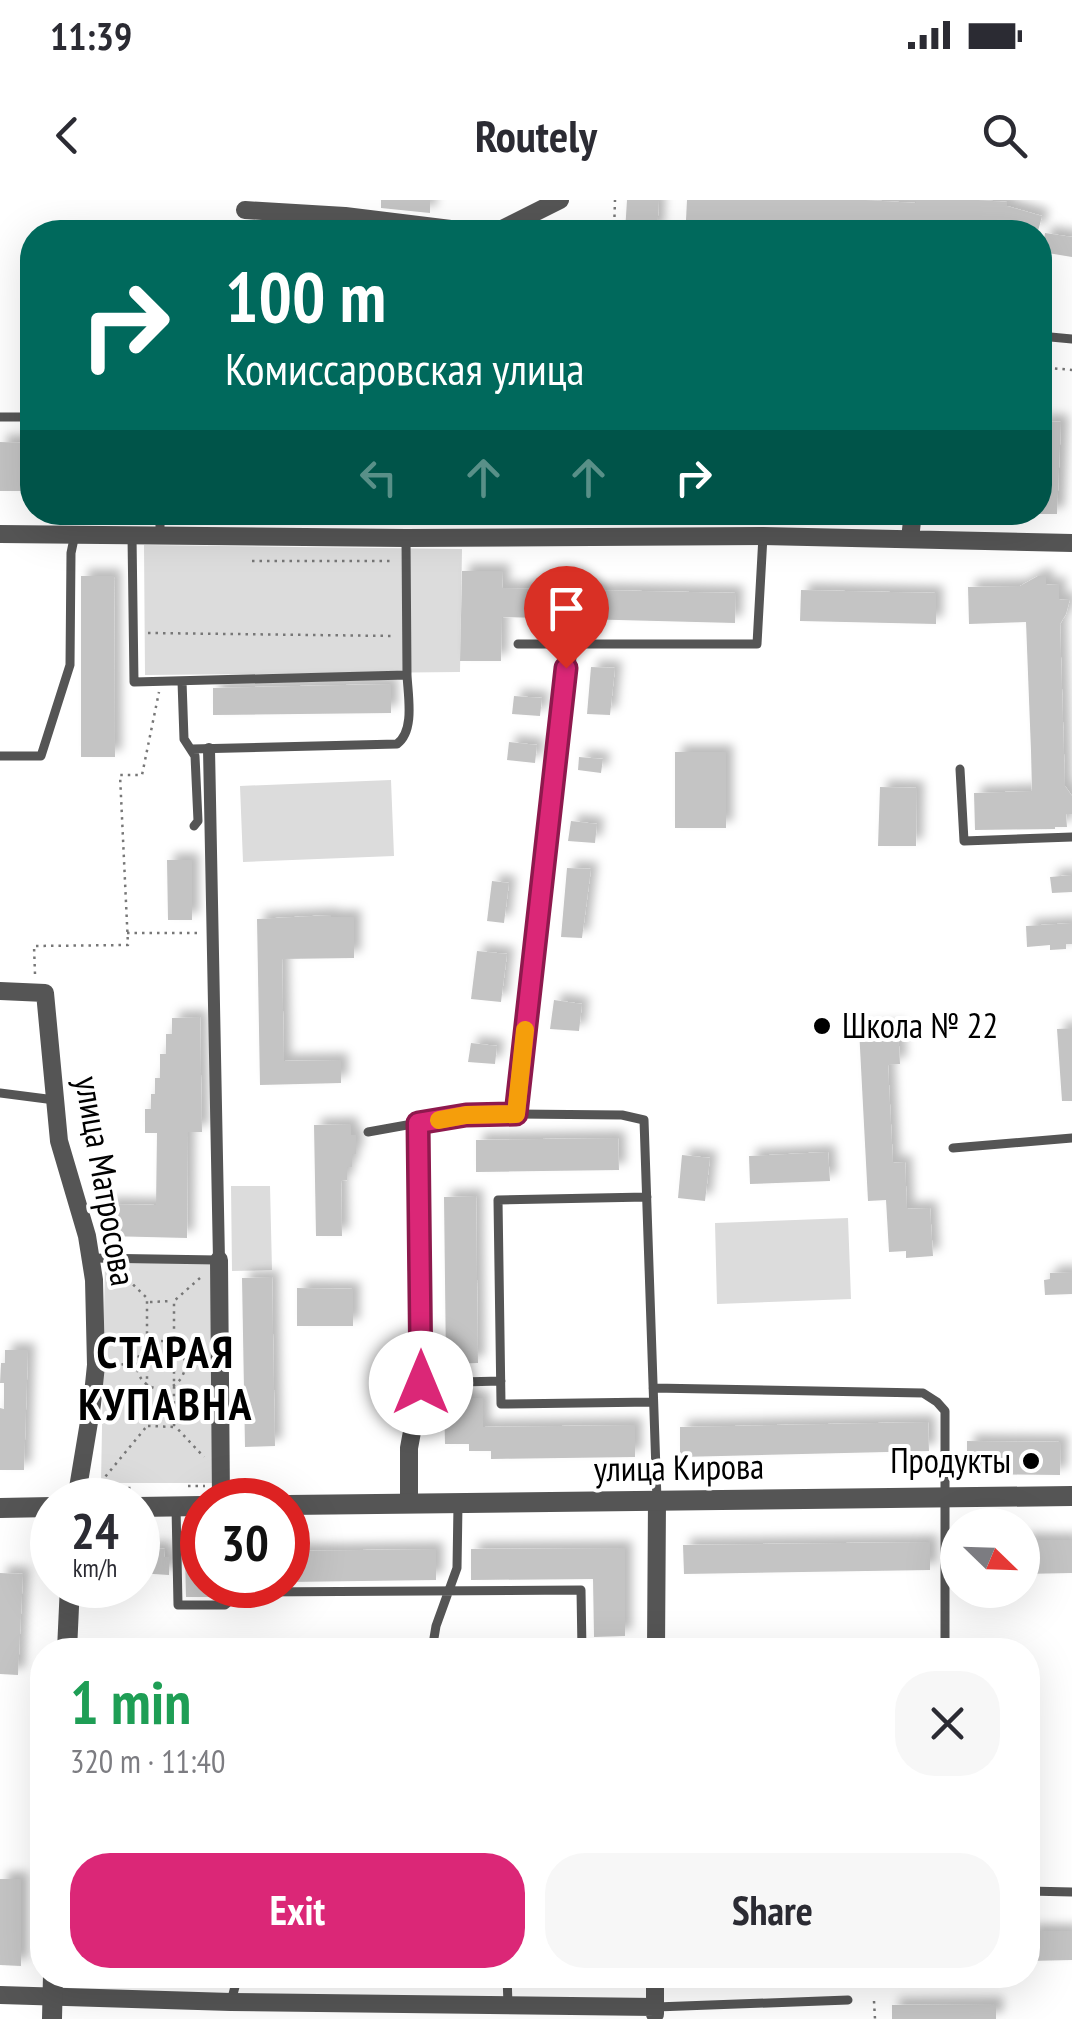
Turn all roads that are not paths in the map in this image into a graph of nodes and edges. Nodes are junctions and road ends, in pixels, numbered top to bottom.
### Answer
1 (560, 200) edge
2 (245, 210) dead end
3 (378, 220) edge
4 (520, 220) edge
5 (160, 525) edge
6 (912, 525) edge
7 (0, 534) edge
8 (75, 534) junction
9 (132, 536) junction
10 (160, 536) junction
11 (763, 536) junction
12 (406, 538) junction
13 (910, 540) junction
14 (1072, 543) edge
15 (518, 644) dead end
16 (569, 644) junction
17 (407, 675) junction
18 (182, 681) junction
19 (209, 748) junction
20 (192, 749) junction
21 (0, 756) edge
22 (960, 769) dead end
23 (194, 826) dead end
24 (1072, 837) edge
25 (0, 991) edge
26 (0, 1093) edge
27 (46, 1099) dead end
28 (516, 1114) junction
29 (418, 1123) junction
30 (368, 1132) dead end
31 (1072, 1138) edge
32 (953, 1148) dead end
33 (647, 1197) junction
34 (98, 1258) junction
35 (219, 1260) junction
36 (501, 1381) junction
37 (421, 1383) junction
38 (653, 1388) junction
39 (654, 1402) junction
40 (80, 1478) edge
41 (220, 1478) edge
42 (1072, 1496) edge
43 (944, 1498) junction
44 (656, 1500) junction
45 (458, 1502) junction
46 (408, 1503) junction
47 (310, 1505) edge
48 (160, 1506) edge
49 (176, 1506) junction
50 (180, 1506) edge
51 (0, 1508) edge
52 (30, 1508) edge
53 (448, 1591) junction
54 (69, 1608) edge
55 (68, 1638) edge
56 (434, 1638) edge
57 (582, 1638) edge
58 (656, 1638) edge
59 (946, 1638) edge
60 (1040, 1891) edge
61 (1072, 1892) edge
62 (52, 1988) edge
63 (235, 1988) edge
64 (508, 1988) edge
65 (655, 1988) edge
66 (0, 1995) edge
67 (52, 1997) junction
68 (848, 2000) dead end
69 (231, 2002) junction
70 (508, 2005) junction
71 (654, 2013) edge
72 (52, 2019) edge

1 - 4 street
2 - 3 street
5 - 10 lane
6 - 13 street
7 - 8 street
8 - 9 street
8 - 21 lane
9 - 10 street
9 - 18 lane
10 - 12 street
11 - 12 street
11 - 13 street
11 - 16 lane
12 - 17 lane
13 - 14 street
15 - 16 lane
16 - 28 street
17 - 18 lane
17 - 19 lane
18 - 20 lane
19 - 20 lane
19 - 35 street
20 - 23 lane
22 - 24 lane
25 - 34 street, улица Матросова
26 - 27 lane
28 - 29 street
28 - 33 lane
29 - 30 lane
29 - 37 street
31 - 32 lane
33 - 36 lane
33 - 38 lane
34 - 35 lane
34 - 40 street, улица Матросова
35 - 41 street
36 - 37 lane
36 - 39 lane
37 - 46 street
38 - 39 lane
38 - 43 lane
39 - 44 lane
42 - 43 street, улица Кирова
43 - 44 street, улица Кирова
43 - 59 lane
44 - 45 street, улица Кирова
44 - 58 street
45 - 46 street, улица Кирова
45 - 53 lane
46 - 47 street, улица Кирова
48 - 49 street
49 - 50 street
49 - 53 lane
51 - 52 street
53 - 56 lane
53 - 57 lane
54 - 55 street
60 - 61 lane
62 - 67 street
63 - 69 lane
64 - 70 lane
65 - 71 street
66 - 67 street
67 - 69 street
67 - 72 street
68 - 71 lane
69 - 70 street
70 - 71 street

